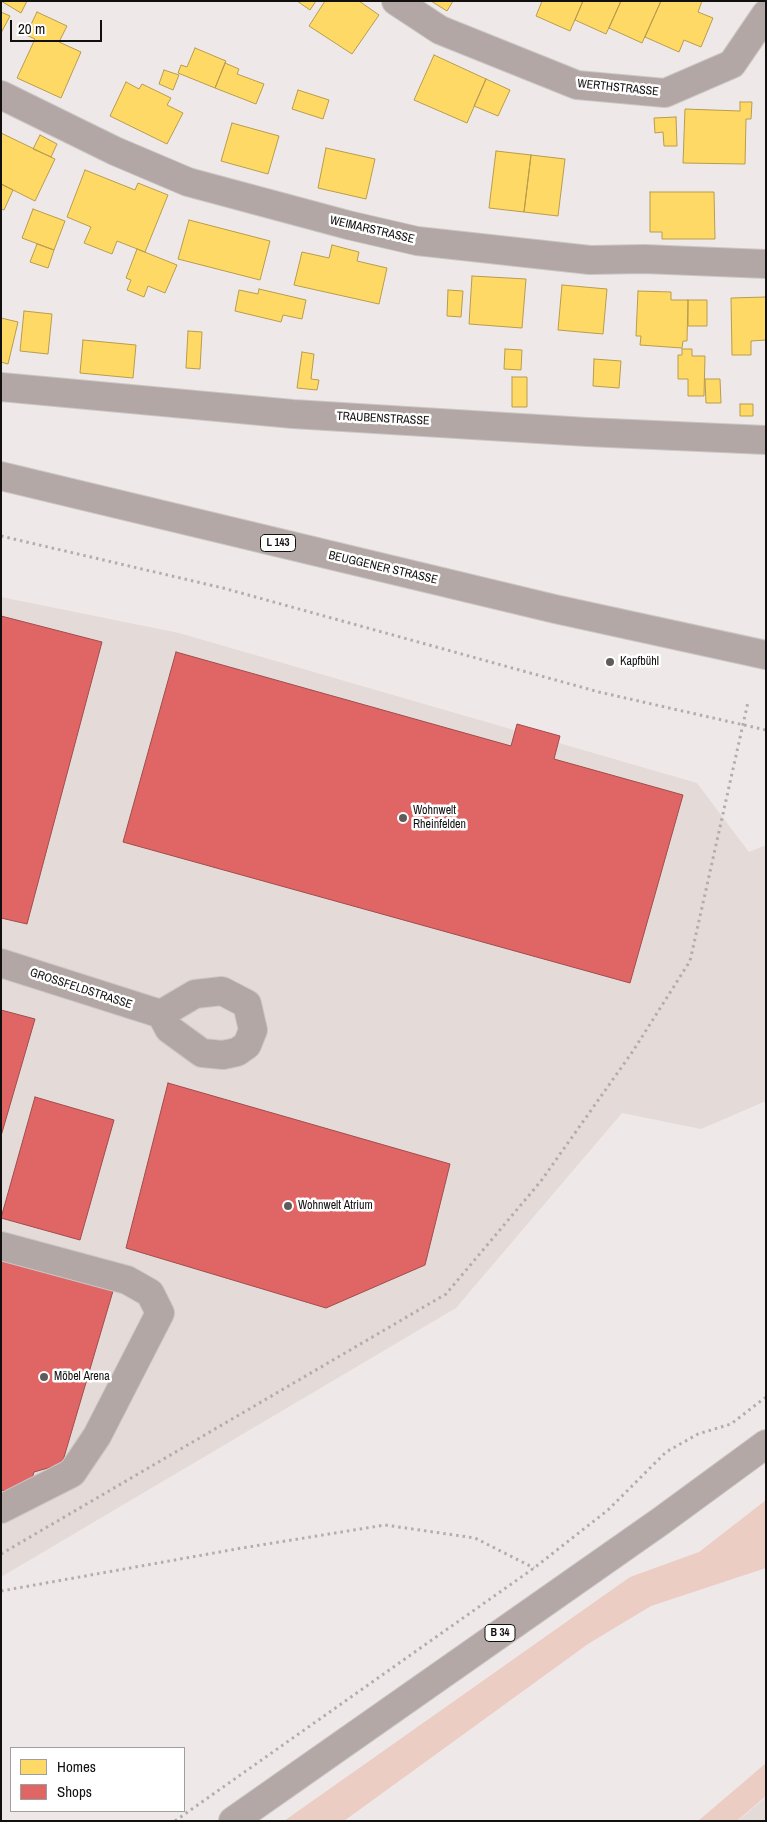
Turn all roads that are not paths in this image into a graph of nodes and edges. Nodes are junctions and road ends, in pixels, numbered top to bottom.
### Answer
1 (396, 1) edge
2 (766, 14) edge
3 (1, 95) edge
4 (766, 264) edge
5 (1, 386) edge
6 (766, 440) edge
7 (1, 476) edge
8 (766, 655) edge
9 (1, 963) edge
10 (161, 1014) dead end
11 (1, 1246) edge
12 (766, 1444) edge
13 (1, 1509) edge
14 (233, 1821) edge

1 - 2 street, WERTHSTRASSE
3 - 4 street, WEIMARSTRASSE
5 - 6 street, TRAUBENSTRASSE
7 - 8 main road, BEUGGENER STRASSE / L 143
9 - 10 street, GROSSFELDSTRASSE
11 - 13 street
12 - 14 main road, B 34

